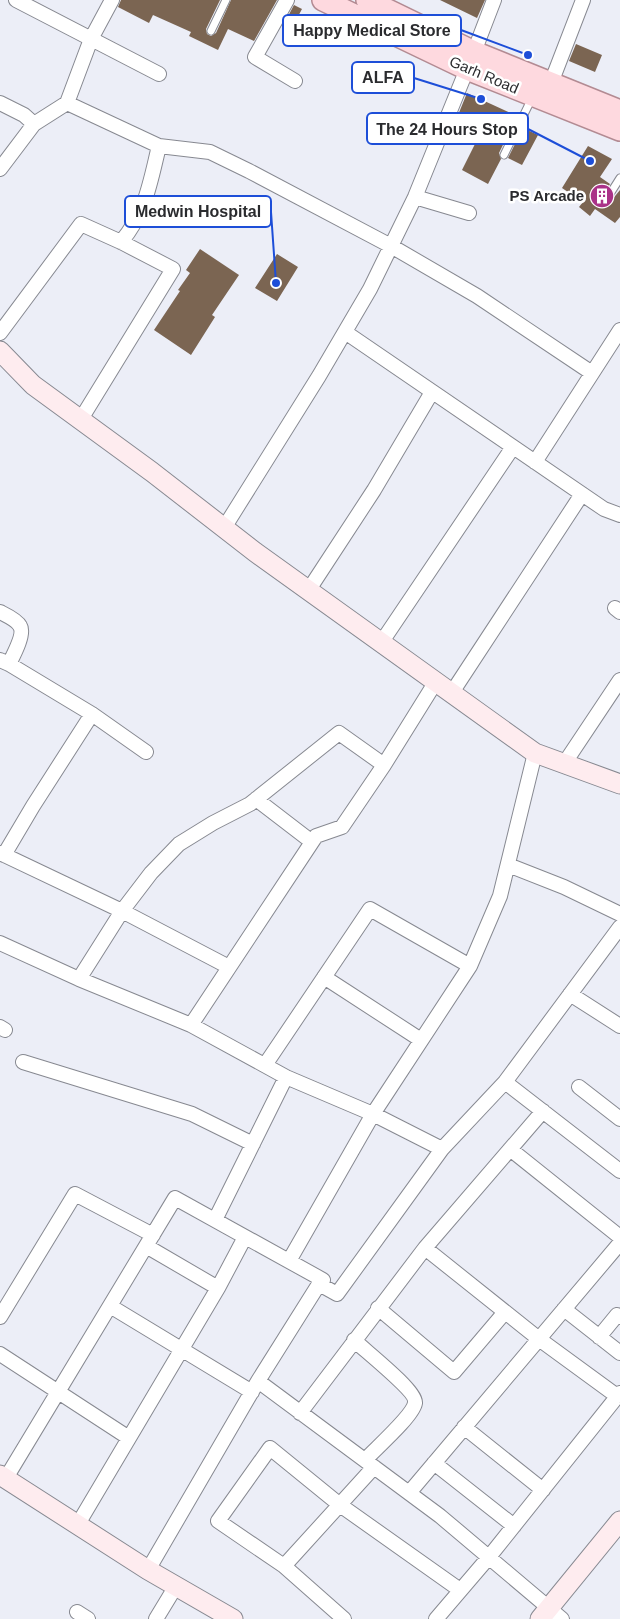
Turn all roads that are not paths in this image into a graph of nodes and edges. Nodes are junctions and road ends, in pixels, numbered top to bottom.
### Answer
1 (16, 0) edge
2 (112, 0) edge
3 (226, 0) edge
4 (287, 0) edge
5 (367, 0) edge
6 (494, 0) edge
7 (583, 0) edge
8 (335, 2) edge
9 (211, 31) dead end
10 (91, 39) junction
11 (471, 60) junction
12 (158, 74) dead end
13 (507, 75) junction
14 (295, 82) dead end
15 (551, 83) junction
16 (533, 95) junction
17 (0, 103) edge
18 (67, 103) junction
19 (620, 111) edge
20 (34, 124) junction
21 (620, 130) edge
22 (159, 146) junction
23 (504, 155) dead end
24 (0, 169) edge
25 (620, 178) edge
26 (415, 197) junction
27 (608, 197) dead end
28 (469, 213) dead end
29 (121, 242) junction
30 (391, 246) junction
31 (620, 330) edge
32 (345, 332) junction
33 (0, 333) edge
34 (0, 352) edge
35 (592, 373) junction
36 (432, 392) junction
37 (81, 419) junction
38 (513, 447) junction
39 (535, 462) junction
40 (582, 494) junction
41 (620, 515) edge
42 (224, 528) junction
43 (308, 591) junction
44 (0, 612) edge
45 (381, 643) junction
46 (5, 662) edge
47 (620, 680) edge
48 (435, 683) junction
49 (451, 694) junction
50 (92, 714) junction
51 (146, 752) dead end
52 (535, 753) junction
53 (564, 764) junction
54 (384, 765) junction
55 (620, 784) edge
56 (256, 799) junction
57 (312, 842) junction
58 (2, 854) edge
59 (508, 865) junction
60 (122, 911) junction
61 (620, 914) edge
62 (620, 926) edge
63 (0, 943) edge
64 (470, 966) junction
65 (229, 967) junction
66 (324, 977) junction
67 (79, 978) junction
68 (570, 994) junction
69 (190, 1025) junction
70 (620, 1026) edge
71 (421, 1040) junction
72 (23, 1062) dead end
73 (265, 1065) junction
74 (286, 1077) junction
75 (505, 1082) junction
76 (579, 1087) dead end
77 (543, 1111) junction
78 (373, 1114) junction
79 (620, 1119) edge
80 (253, 1144) junction
81 (442, 1148) junction
82 (510, 1149) junction
83 (619, 1168) edge
84 (215, 1220) junction
85 (245, 1237) junction
86 (620, 1237) edge
87 (149, 1240) junction
88 (620, 1243) edge
89 (425, 1248) junction
90 (289, 1261) junction
91 (319, 1284) junction
92 (218, 1288) junction
93 (110, 1306) junction
94 (378, 1308) junction
95 (564, 1309) junction
96 (505, 1312) junction
97 (0, 1317) edge
98 (620, 1317) edge
99 (600, 1337) junction
100 (539, 1339) junction
101 (354, 1340) junction
102 (182, 1350) junction
103 (620, 1353) edge
104 (0, 1354) edge
105 (255, 1387) junction
106 (58, 1391) junction
107 (619, 1395) edge
108 (300, 1412) junction
109 (464, 1427) junction
110 (129, 1438) junction
111 (434, 1463) junction
112 (369, 1464) junction
113 (3, 1476) edge
114 (543, 1490) junction
115 (408, 1493) junction
116 (340, 1505) junction
117 (620, 1521) edge
118 (78, 1524) junction
119 (514, 1526) junction
120 (489, 1557) junction
121 (284, 1566) junction
122 (148, 1570) junction
123 (176, 1586) junction
124 (460, 1590) junction
125 (550, 1615) edge
126 (156, 1619) edge
127 (233, 1619) edge
128 (344, 1619) edge
129 (436, 1619) edge

1 - 10 street
2 - 10 street
3 - 9 lane
4 - 14 street
5 - 11 main road, Garh Road
6 - 11 street
7 - 15 street
8 - 11 main road, Garh Road
10 - 12 street
10 - 18 street
11 - 13 main road, Garh Road
11 - 26 street
13 - 15 main road, Garh Road
13 - 16 main road, Garh Road
15 - 19 main road, Garh Road
16 - 21 main road, Garh Road
16 - 23 lane
17 - 20 street
18 - 20 street
18 - 22 street
20 - 24 street
22 - 29 street
22 - 30 street
25 - 27 lane
26 - 28 street
26 - 30 street
29 - 33 street
29 - 37 street
30 - 32 street
30 - 35 street
31 - 35 street
32 - 36 street
32 - 42 street
34 - 37 street
35 - 39 street
36 - 38 street
36 - 43 street
37 - 42 street
38 - 39 street
38 - 45 street
39 - 40 street
40 - 41 street
40 - 49 street
42 - 43 street
43 - 45 street
44 - 46 street
45 - 48 street
46 - 50 street
47 - 53 street
48 - 49 street
48 - 54 street
49 - 52 street
50 - 51 street
50 - 58 street
52 - 53 street
52 - 59 street
53 - 55 street
54 - 56 street
54 - 57 street
56 - 57 street
56 - 60 street
57 - 65 street
58 - 60 street
59 - 61 street
59 - 64 street
60 - 65 street
60 - 67 street
62 - 68 street
63 - 67 street
64 - 66 street
64 - 71 street
65 - 69 street
66 - 71 street
66 - 73 street
67 - 69 street
68 - 70 street
68 - 75 street
69 - 73 street
71 - 78 street
72 - 80 street
73 - 74 street
74 - 78 street
74 - 80 street
75 - 77 street
75 - 81 street
76 - 79 street
77 - 82 street
77 - 83 street
78 - 81 street
78 - 90 street
80 - 84 street
81 - 91 street
82 - 86 street
82 - 89 street
84 - 85 street
84 - 87 street
85 - 90 street
85 - 92 street
87 - 92 street
87 - 93 street
87 - 97 street
88 - 95 street
89 - 94 street
89 - 96 street
90 - 91 street
91 - 105 street
92 - 102 street
93 - 102 street
93 - 106 street
94 - 96 street
94 - 101 street
95 - 99 street
95 - 100 street
96 - 100 street
98 - 99 street
99 - 103 street
100 - 107 street
100 - 109 street
101 - 108 street
101 - 112 street
102 - 105 street
102 - 110 street
104 - 106 street
105 - 108 street
105 - 122 street
106 - 110 street
106 - 113 street
107 - 114 street
108 - 112 street
109 - 111 street
109 - 114 street
110 - 118 street
111 - 115 street
111 - 119 street
112 - 115 street
112 - 116 street
113 - 118 street
114 - 119 street
115 - 120 street
116 - 121 street
116 - 121 street
116 - 124 street
117 - 125 street
118 - 122 street
119 - 120 street
120 - 124 street
120 - 125 street
121 - 128 street
122 - 123 street
123 - 126 street
123 - 127 street
124 - 129 street

